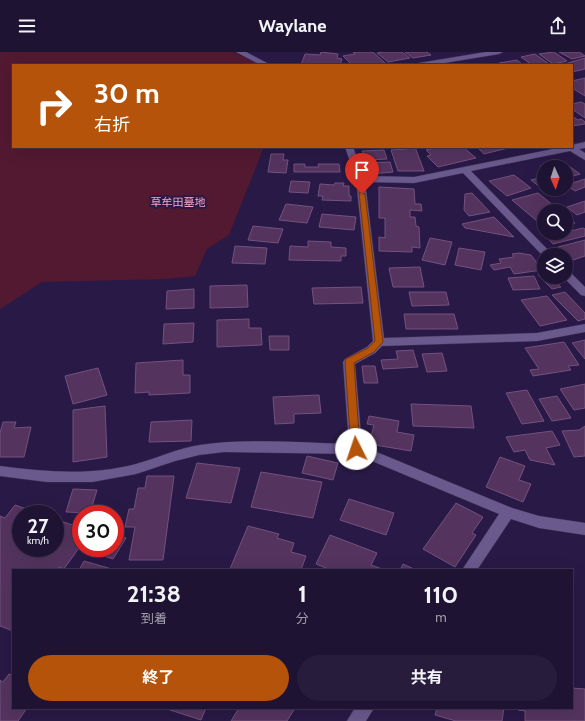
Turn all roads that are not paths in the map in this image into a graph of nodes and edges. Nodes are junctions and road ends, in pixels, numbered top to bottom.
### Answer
1 (240, 52) edge
2 (499, 52) edge
3 (442, 53) dead end
4 (449, 60) junction
5 (265, 64) edge
6 (425, 64) edge
7 (455, 64) edge
8 (585, 145) edge
9 (349, 148) edge
10 (572, 148) edge
11 (573, 148) edge
12 (585, 157) edge
13 (465, 170) junction
14 (360, 179) junction
15 (541, 248) edge
16 (573, 281) edge
17 (585, 293) edge
18 (585, 328) edge
19 (379, 342) junction
20 (356, 449) junction
21 (0, 471) edge
22 (508, 512) junction
23 (585, 529) edge
24 (470, 569) edge
25 (365, 709) edge
26 (355, 721) edge

1 - 5 street
2 - 4 street
3 - 4 street
4 - 6 street
4 - 7 street
8 - 11 street
9 - 14 street
10 - 12 street
10 - 13 street
13 - 14 street
13 - 15 street
14 - 19 street
16 - 17 street
18 - 19 street
19 - 20 street
20 - 21 street
20 - 22 street
22 - 23 street
22 - 24 street
25 - 26 street

